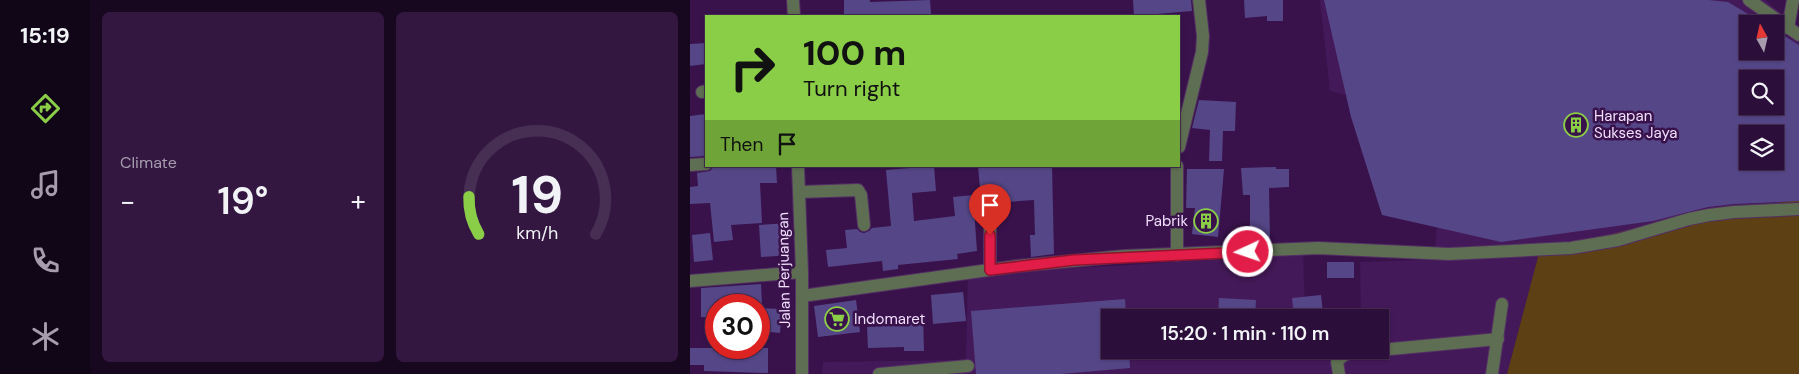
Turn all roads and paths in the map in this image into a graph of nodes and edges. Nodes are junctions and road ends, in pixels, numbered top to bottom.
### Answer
1 (793, 0) edge
2 (1199, 0) edge
3 (1749, 0) edge
4 (1793, 0) edge
5 (794, 15) edge
6 (1788, 28) junction
7 (1799, 35) edge
8 (1180, 143) edge
9 (705, 164) edge
10 (690, 165) edge
11 (798, 167) edge
12 (1177, 167) edge
13 (799, 192) junction
14 (995, 195) dead end
15 (1799, 209) edge
16 (864, 225) dead end
17 (1177, 255) junction
18 (990, 270) junction
19 (802, 272) junction
20 (690, 281) edge
21 (802, 296) junction
22 (1502, 304) dead end
23 (1498, 339) junction
24 (1389, 349) edge
25 (1339, 359) edge
26 (968, 366) dead end
27 (802, 374) edge
28 (879, 374) edge
29 (1339, 374) edge
30 (1492, 374) edge

1 - 5 street
2 - 8 street
3 - 6 street
4 - 6 street
6 - 7 street
9 - 10 street
11 - 13 street, Jalan Perjuangan
12 - 17 street
13 - 16 street
13 - 19 street, Jalan Perjuangan
14 - 18 street
15 - 17 street
17 - 18 street
18 - 21 street
19 - 20 street
19 - 21 street, Jalan Perjuangan
21 - 27 street, Jalan Perjuangan
22 - 23 street
23 - 24 street
23 - 30 street
25 - 29 street
26 - 28 street

